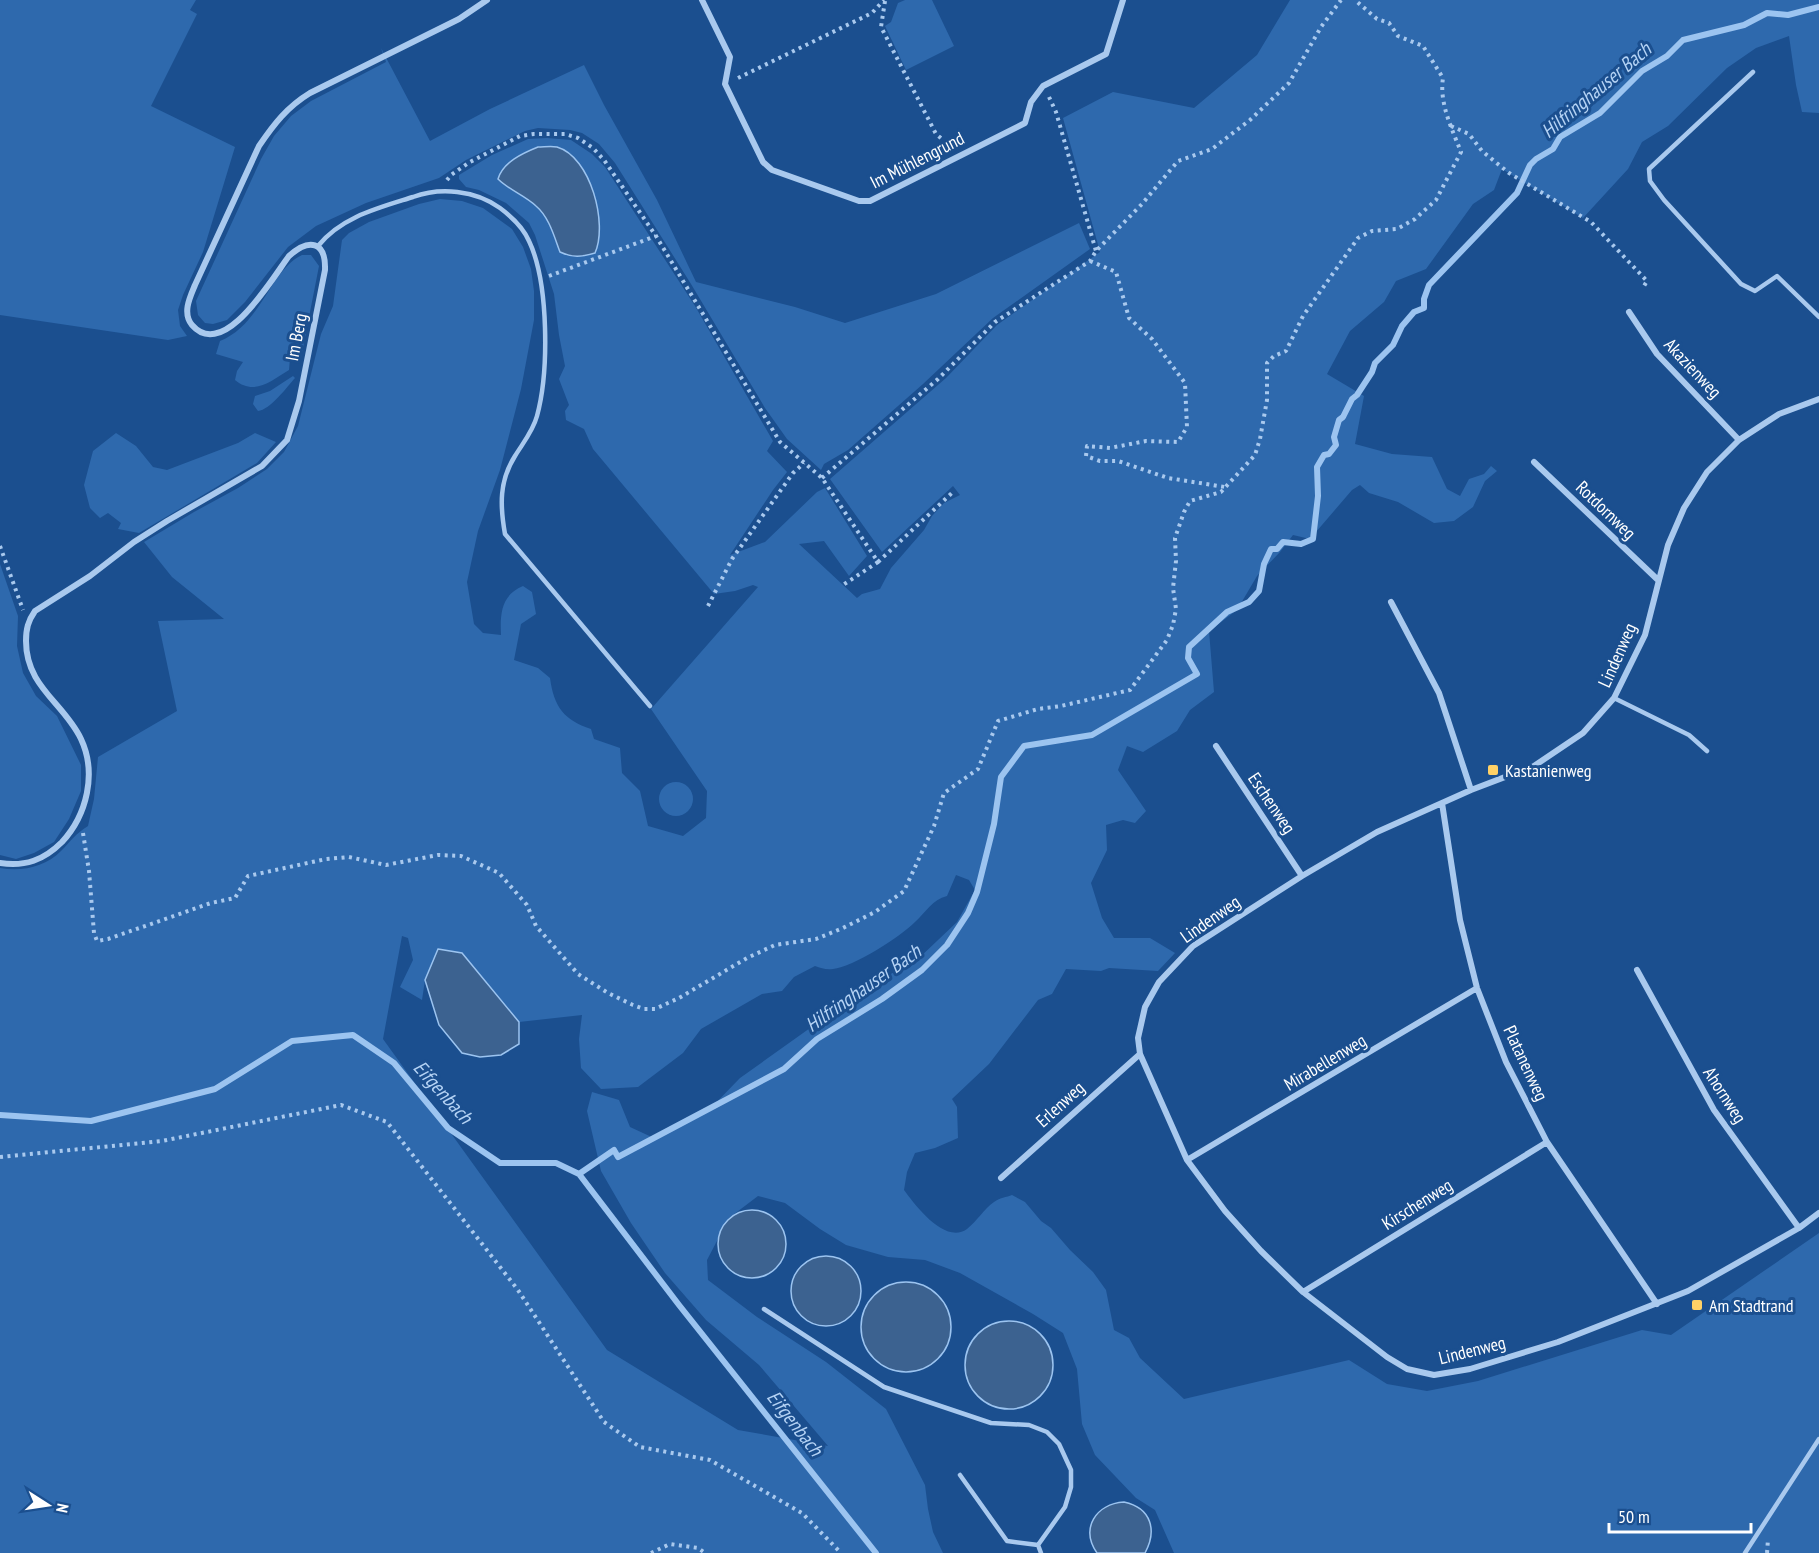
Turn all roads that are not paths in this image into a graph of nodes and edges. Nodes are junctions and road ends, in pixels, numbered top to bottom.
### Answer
1 (487, 0) edge
2 (702, 0) edge
3 (1123, 0) edge
4 (1753, 72) dead end
5 (318, 246) junction
6 (1629, 312) dead end
7 (1819, 317) edge
8 (1819, 399) edge
9 (1740, 440) junction
10 (1534, 462) dead end
11 (1658, 580) junction
12 (1391, 602) dead end
13 (1614, 698) junction
14 (650, 706) dead end
15 (1216, 746) dead end
16 (1707, 751) dead end
17 (1471, 790) junction
18 (1442, 803) junction
19 (0, 863) edge
20 (1302, 876) junction
21 (1637, 970) dead end
22 (1477, 988) junction
23 (1140, 1054) junction
24 (1547, 1142) junction
25 (1188, 1160) junction
26 (1000, 1178) dead end
27 (1819, 1213) edge
28 (1799, 1228) junction
29 (1303, 1292) junction
30 (1657, 1304) junction
31 (764, 1309) dead end
32 (1819, 1438) edge
33 (960, 1475) dead end
34 (1038, 1545) junction
35 (1041, 1553) edge
36 (1745, 1553) edge

1 - 5 street
2 - 3 street, Im Mühlengrund
4 - 7 lane
5 - 14 lane
5 - 19 street, Im Berg
6 - 9 street, Akazienweg
8 - 9 street, Lindenweg
9 - 11 street, Lindenweg
10 - 11 street, Rotdornweg
11 - 13 street, Lindenweg
12 - 17 street
13 - 16 lane
13 - 17 street, Lindenweg
15 - 20 street, Eschenweg
17 - 18 street, Lindenweg
18 - 20 street, Lindenweg
18 - 22 street, Platanenweg
20 - 23 street, Lindenweg
21 - 28 street, Ahornweg
22 - 24 street, Platanenweg
22 - 25 street, Mirabellenweg
23 - 25 street, Lindenweg
23 - 26 street, Erlenweg
24 - 29 street, Kirschenweg
24 - 30 street, Platanenweg
25 - 29 street, Lindenweg
27 - 28 street, Lindenweg
28 - 30 street, Lindenweg
29 - 30 street, Lindenweg
31 - 34 lane
32 - 36 lane
33 - 34 lane
34 - 35 lane

